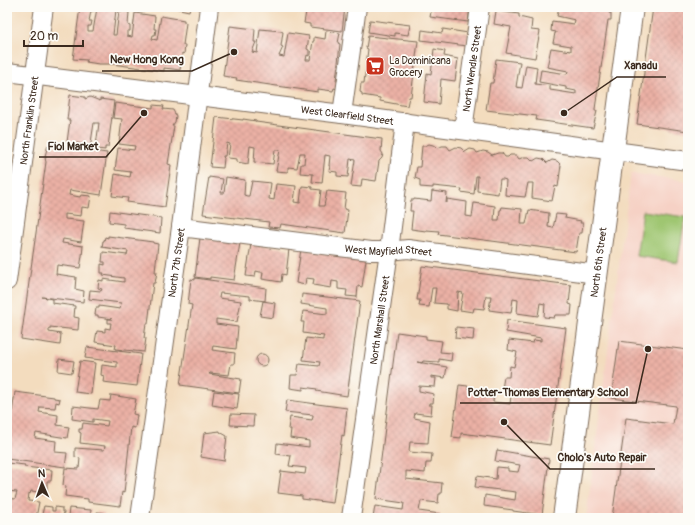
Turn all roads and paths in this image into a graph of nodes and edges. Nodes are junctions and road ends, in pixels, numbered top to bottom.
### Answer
1 (44, 7) edge
2 (209, 7) edge
3 (357, 7) edge
4 (480, 7) edge
5 (632, 7) edge
6 (7, 72) edge
7 (35, 76) junction
8 (197, 95) junction
9 (342, 114) junction
10 (405, 122) junction
11 (463, 130) junction
12 (613, 151) junction
13 (688, 161) edge
14 (181, 226) junction
15 (389, 252) junction
16 (596, 274) junction
17 (7, 282) edge
18 (140, 518) edge
19 (351, 518) edge
20 (564, 518) edge

1 - 7 street, North Franklin Street
2 - 8 street, North 7th Street
3 - 9 street
4 - 11 street, North Wendle Street
5 - 12 street, North 6th Street
6 - 7 street, West Clearfield Street
7 - 8 street, West Clearfield Street
7 - 17 street, North Franklin Street
8 - 9 street, West Clearfield Street
8 - 14 street, North 7th Street
9 - 10 street, West Clearfield Street
10 - 11 street, West Clearfield Street
10 - 15 street, North Marshall Street
11 - 12 street, West Clearfield Street
12 - 13 street, West Clearfield Street
12 - 16 street, North 6th Street
14 - 15 street, West Mayfield Street
14 - 18 street, North 7th Street
15 - 16 street, West Mayfield Street
15 - 19 street, North Marshall Street
16 - 20 street, North 6th Street

